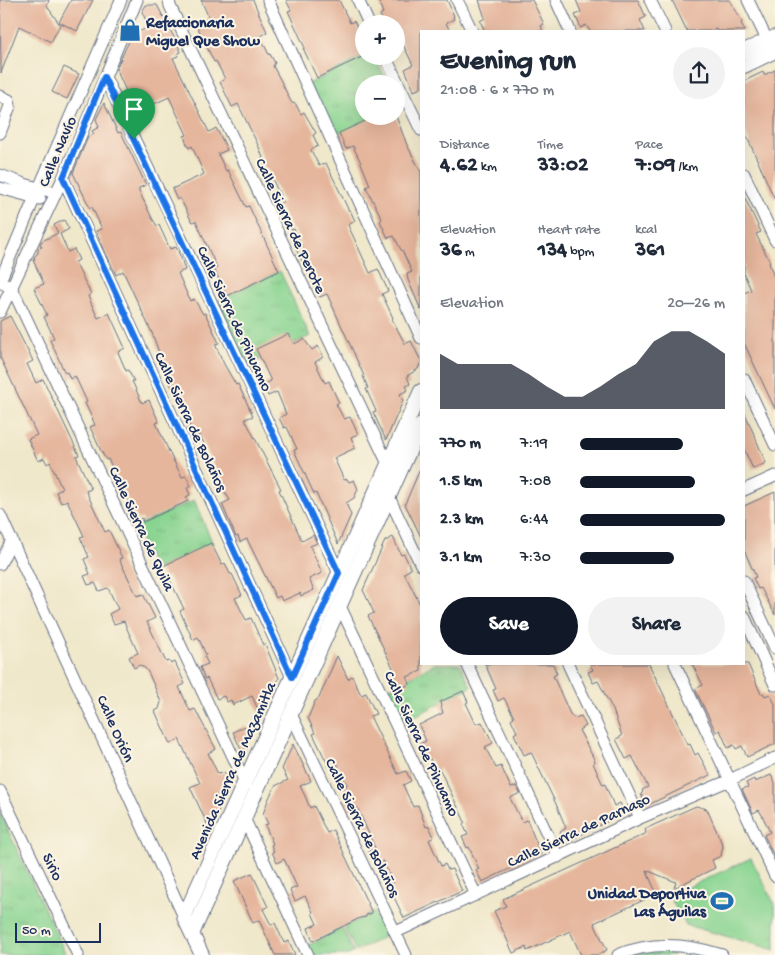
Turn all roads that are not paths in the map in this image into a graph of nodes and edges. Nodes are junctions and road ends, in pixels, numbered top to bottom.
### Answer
1 (121, 0) edge
2 (137, 0) edge
3 (168, 0) edge
4 (268, 0) edge
5 (358, 0) edge
6 (456, 0) edge
7 (556, 0) edge
8 (650, 0) edge
9 (748, 0) edge
10 (365, 15) edge
11 (471, 30) edge
12 (570, 30) edge
13 (665, 30) edge
14 (772, 43) edge
15 (745, 51) edge
16 (389, 65) edge
17 (745, 65) edge
18 (104, 77) junction
19 (0, 96) edge
20 (420, 128) edge
21 (0, 133) edge
22 (0, 175) edge
23 (745, 176) edge
24 (63, 178) junction
25 (0, 188) edge
26 (37, 193) junction
27 (54, 197) junction
28 (775, 240) edge
29 (0, 281) edge
30 (12, 288) junction
31 (0, 312) edge
32 (420, 336) edge
33 (745, 381) edge
34 (420, 393) edge
35 (420, 428) edge
36 (775, 445) edge
37 (388, 464) junction
38 (775, 476) edge
39 (745, 490) edge
40 (389, 496) junction
41 (0, 515) edge
42 (364, 517) junction
43 (378, 522) junction
44 (12, 540) junction
45 (420, 563) edge
46 (0, 564) edge
47 (339, 573) junction
48 (745, 583) edge
49 (340, 606) junction
50 (745, 618) edge
51 (767, 631) junction
52 (754, 638) junction
53 (775, 648) edge
54 (467, 665) edge
55 (568, 665) edge
56 (675, 665) edge
57 (292, 677) junction
58 (775, 685) edge
59 (291, 714) junction
60 (269, 747) junction
61 (775, 758) edge
62 (730, 780) junction
63 (245, 782) junction
64 (0, 791) edge
65 (244, 818) junction
66 (640, 818) junction
67 (558, 857) junction
68 (775, 876) edge
69 (476, 895) junction
70 (184, 917) junction
71 (396, 932) junction
72 (192, 934) junction
73 (78, 955) edge
74 (202, 955) edge
75 (308, 955) edge
76 (406, 955) edge
77 (618, 955) edge
78 (722, 955) edge

1 - 26 street, Calle Navío
2 - 18 street, Calle Navío
3 - 37 street, Calle Sierra de Perote
4 - 32 street
5 - 10 street
6 - 11 street
7 - 12 street
8 - 13 street
9 - 14 street
14 - 15 street
14 - 17 street
16 - 20 street
18 - 24 street, Calle Navío
18 - 47 street, Calle Sierra de Pihuamo
19 - 21 street
22 - 26 street
23 - 28 street
24 - 27 street, Calle Navío
24 - 57 street, Calle Sierra de Bolaños
25 - 26 street
26 - 27 street
26 - 29 street, Calle Navío
27 - 30 street, Calle Navío
29 - 30 street
30 - 31 street, Calle Navío
30 - 63 street, Calle Sierra de Quila
33 - 36 street
34 - 37 street, Avenida Sierra de Mazamitla
35 - 40 street, Avenida Sierra de Mazamitla
37 - 42 street, Avenida Sierra de Mazamitla
38 - 39 street
40 - 43 street, Avenida Sierra de Mazamitla
40 - 45 street
41 - 44 street, Calle Orión
42 - 43 street
42 - 47 street, Avenida Sierra de Mazamitla
43 - 49 street, Avenida Sierra de Mazamitla
44 - 46 street
44 - 70 street, Calle Orión
47 - 57 street, Avenida Sierra de Mazamitla
48 - 51 street
49 - 59 street, Avenida Sierra de Mazamitla
49 - 69 street, Calle Sierra de Pihuamo
50 - 52 street
51 - 52 street
51 - 53 street
52 - 58 street
54 - 67 street
55 - 66 street
56 - 62 street
57 - 60 street, Avenida Sierra de Mazamitla
59 - 60 street, Avenida Sierra de Mazamitla
59 - 71 street, Calle Sierra de Bolaños
60 - 63 street, Avenida Sierra de Mazamitla
60 - 65 street, Avenida Sierra de Mazamitla
61 - 62 street, Calle Sierra de Parnaso
62 - 66 street, Calle Sierra de Parnaso
62 - 68 street
63 - 70 street, Avenida Sierra de Mazamitla
64 - 73 street, Sirio
65 - 72 street, Avenida Sierra de Mazamitla
65 - 75 street
66 - 67 street, Calle Sierra de Parnaso
67 - 69 street, Calle Sierra de Parnaso
69 - 71 street, Calle Sierra de Parnaso
70 - 72 street, Calle Orión
71 - 76 street, Calle Sierra de Bolaños
72 - 74 street, Calle Orión
77 - 78 street

